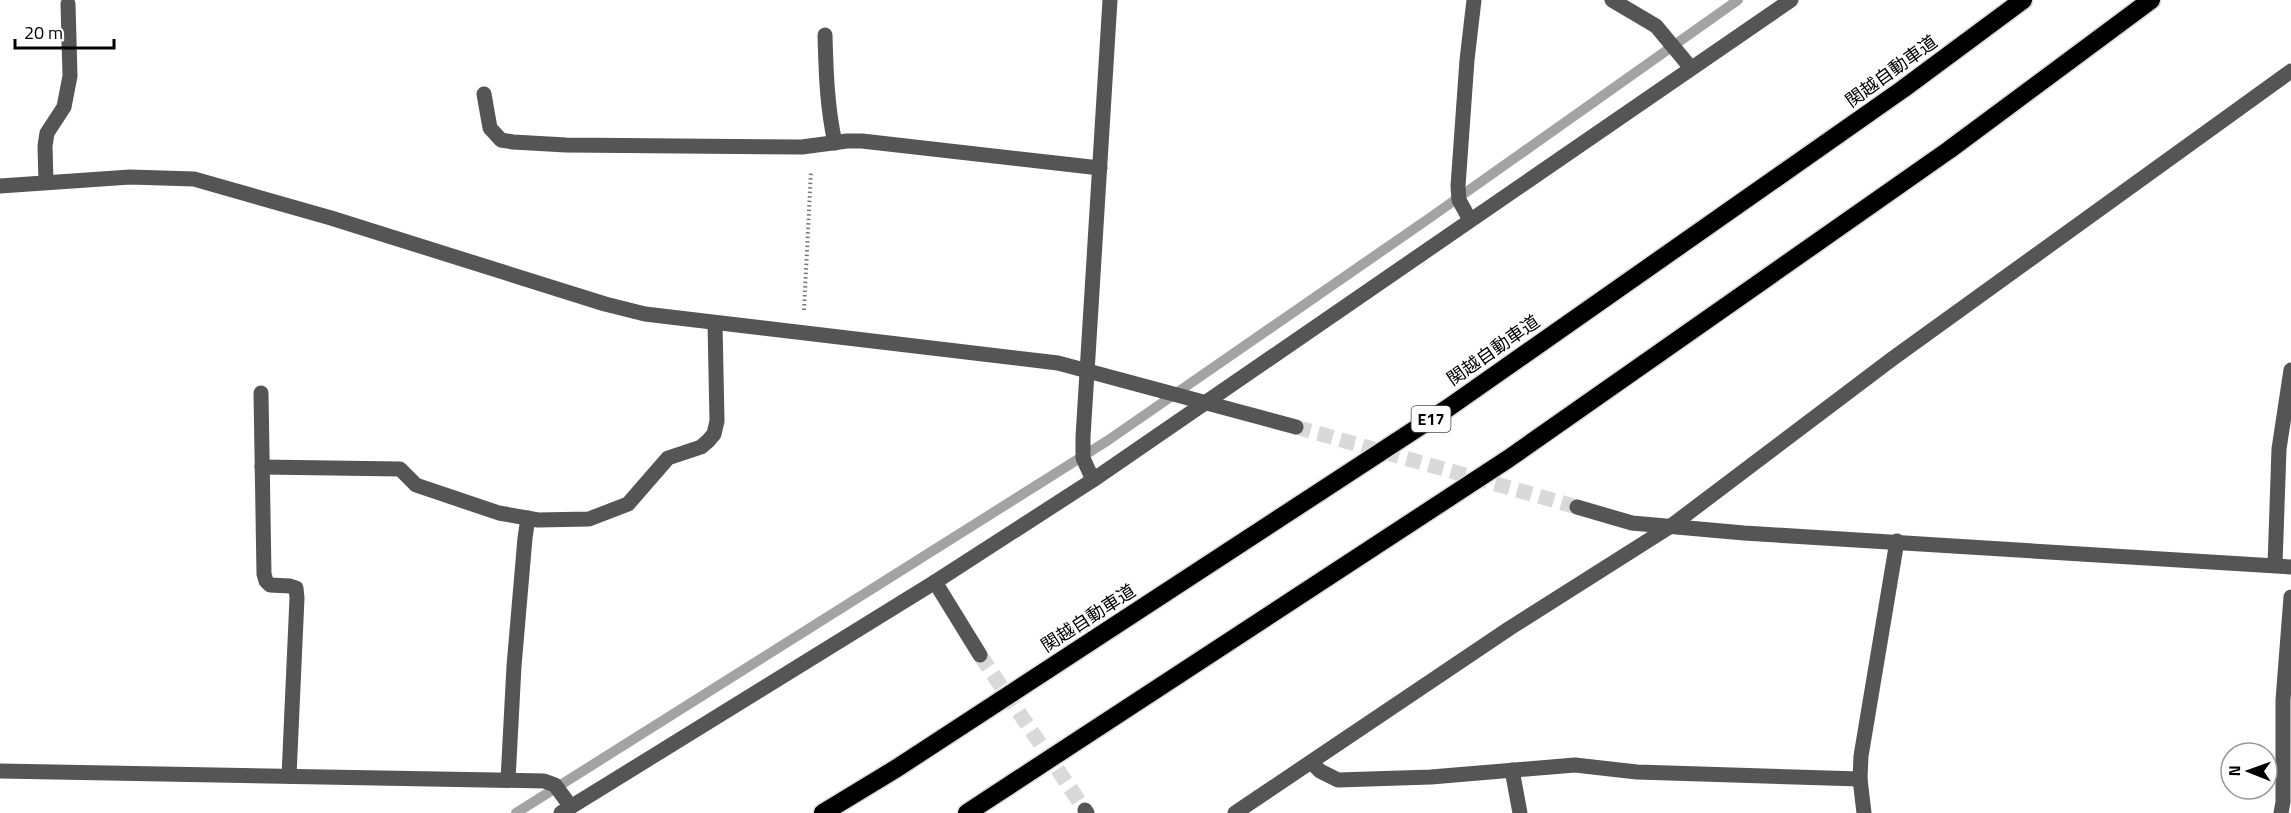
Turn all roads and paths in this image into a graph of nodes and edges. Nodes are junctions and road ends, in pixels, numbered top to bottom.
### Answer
1 (1110, 0) edge
2 (1474, 0) edge
3 (1612, 0) edge
4 (1791, 0) edge
5 (2023, 0) edge
6 (2151, 0) edge
7 (68, 4) dead end
8 (825, 35) dead end
9 (1691, 68) junction
10 (2291, 71) edge
11 (484, 94) dead end
12 (836, 143) junction
13 (812, 146) junction
14 (1100, 168) junction
15 (46, 182) junction
16 (0, 186) edge
17 (1470, 220) junction
18 (714, 323) junction
19 (802, 333) junction
20 (2291, 369) edge
21 (1085, 370) junction
22 (261, 393) dead end
23 (1209, 402) junction
24 (1296, 427) tunnel mouth
25 (262, 467) junction
26 (1093, 480) junction
27 (1577, 507) tunnel mouth
28 (528, 518) junction
29 (1671, 526) junction
30 (1897, 541) junction
31 (2275, 565) junction
32 (2291, 567) edge
33 (935, 582) junction
34 (2291, 597) edge
35 (980, 655) tunnel mouth
36 (1312, 763) junction
37 (1512, 770) junction
38 (0, 771) edge
39 (289, 776) junction
40 (508, 780) junction
41 (1860, 780) junction
42 (566, 810) edge
43 (823, 813) edge
44 (967, 813) edge
45 (1235, 813) edge
46 (1520, 813) edge
47 (1864, 813) edge
48 (2281, 813) edge

1 - 14 street
2 - 17 street
3 - 9 street
4 - 9 street
5 - 43 highway, 関越自動車道 / E17
6 - 44 highway
7 - 15 street
8 - 12 street
9 - 17 street
10 - 29 street
11 - 13 street
12 - 13 street
12 - 14 street
13 - 19 path
14 - 21 street
15 - 16 street
15 - 18 street
17 - 23 street
18 - 19 street
18 - 28 street
19 - 21 street
20 - 31 street
21 - 23 street
21 - 26 street
22 - 25 street
23 - 24 street
23 - 26 street
25 - 28 street
25 - 39 street
26 - 33 street
27 - 29 street
28 - 40 street
29 - 30 street
29 - 36 street
30 - 31 street
30 - 41 street
31 - 32 street
33 - 35 street
33 - 42 street
34 - 48 street
36 - 37 street
36 - 45 street
37 - 41 street
37 - 46 street
38 - 39 street
39 - 40 street
40 - 42 street
41 - 47 street

